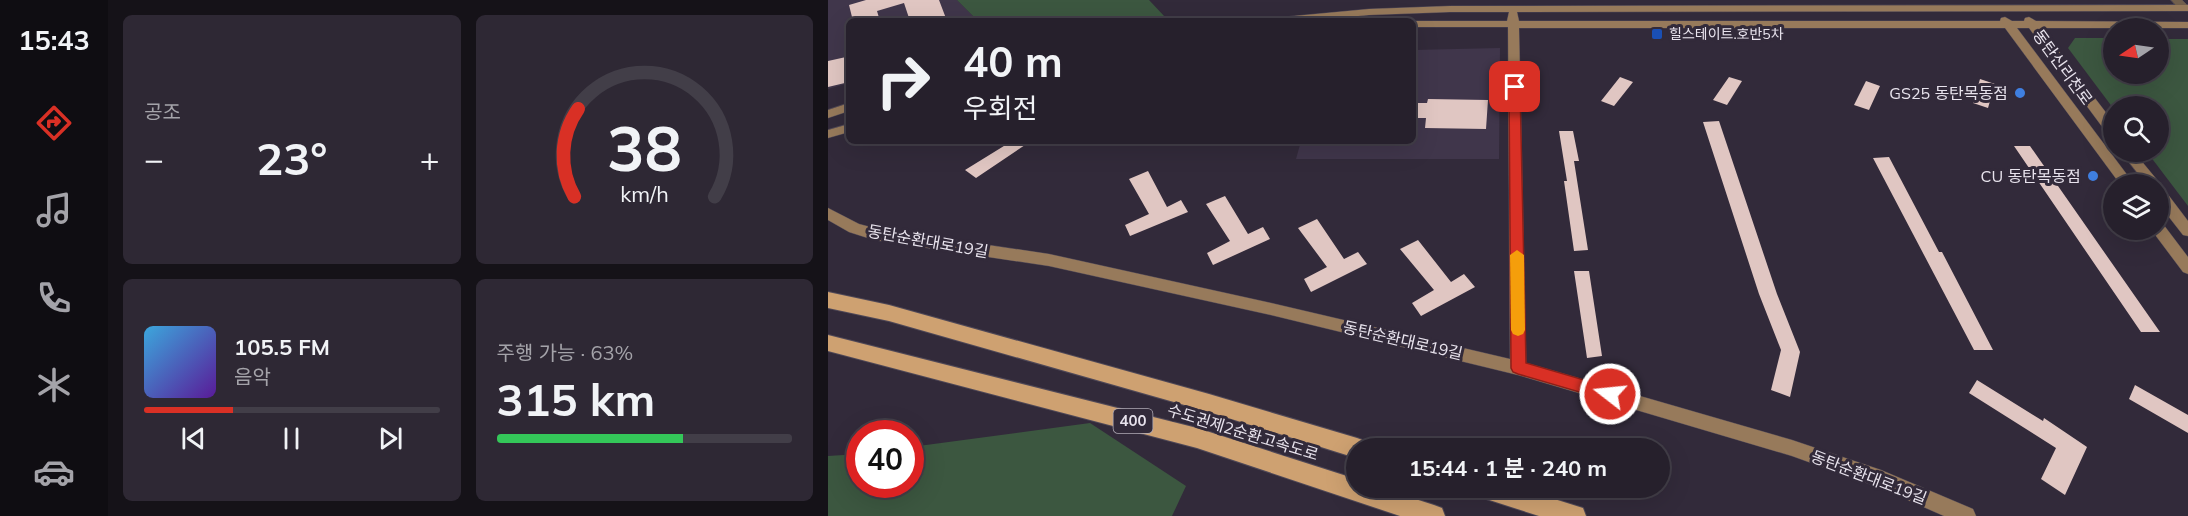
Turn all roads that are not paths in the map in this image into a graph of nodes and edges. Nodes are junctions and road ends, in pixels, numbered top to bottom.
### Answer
1 (1994, 4) edge
2 (2016, 4) edge
3 (2183, 5) edge
4 (1939, 7) junction
5 (2082, 8) junction
6 (1513, 11) edge
7 (1301, 18) edge
8 (1416, 24) edge
9 (1946, 25) junction
10 (2009, 25) junction
11 (2032, 25) junction
12 (2093, 25) junction
13 (2188, 25) edge
14 (2067, 71) junction
15 (2043, 72) junction
16 (846, 108) edge
17 (828, 114) edge
18 (2103, 118) edge
19 (846, 129) edge
20 (828, 134) edge
21 (2135, 162) edge
22 (2120, 174) edge
23 (2145, 174) edge
24 (2169, 206) edge
25 (828, 213) edge
26 (2188, 231) edge
27 (2167, 240) edge
28 (2188, 268) edge
29 (828, 300) edge
30 (828, 343) edge
31 (1518, 368) junction
32 (1346, 445) edge
33 (1517, 498) edge
34 (1434, 516) edge
35 (1575, 516) edge
36 (1966, 516) edge

1 - 2 main road
1 - 4 main road
1 - 10 main road, 동탄신리천로
2 - 5 main road
2 - 11 main road, 동탄신리천로
3 - 5 main road
4 - 6 main road
4 - 9 main road
5 - 12 main road
6 - 7 main road
6 - 8 main road
6 - 9 main road
6 - 31 main road
9 - 10 main road
10 - 11 main road
10 - 15 main road, 동탄신리천로
11 - 12 main road
11 - 14 main road, 동탄신리천로
12 - 13 main road
14 - 15 main road
14 - 18 main road, 동탄신리천로
15 - 22 main road, 동탄신리천로
16 - 17 main road
19 - 20 main road
21 - 23 main road
24 - 26 main road
25 - 31 main road, 동탄순환대로19길
27 - 28 main road
29 - 32 highway, 수도권제2순환고속도로 / 400
30 - 34 highway, 수도권제2순환고속도로 / 400
31 - 36 main road, 동탄순환대로19길
33 - 35 highway

